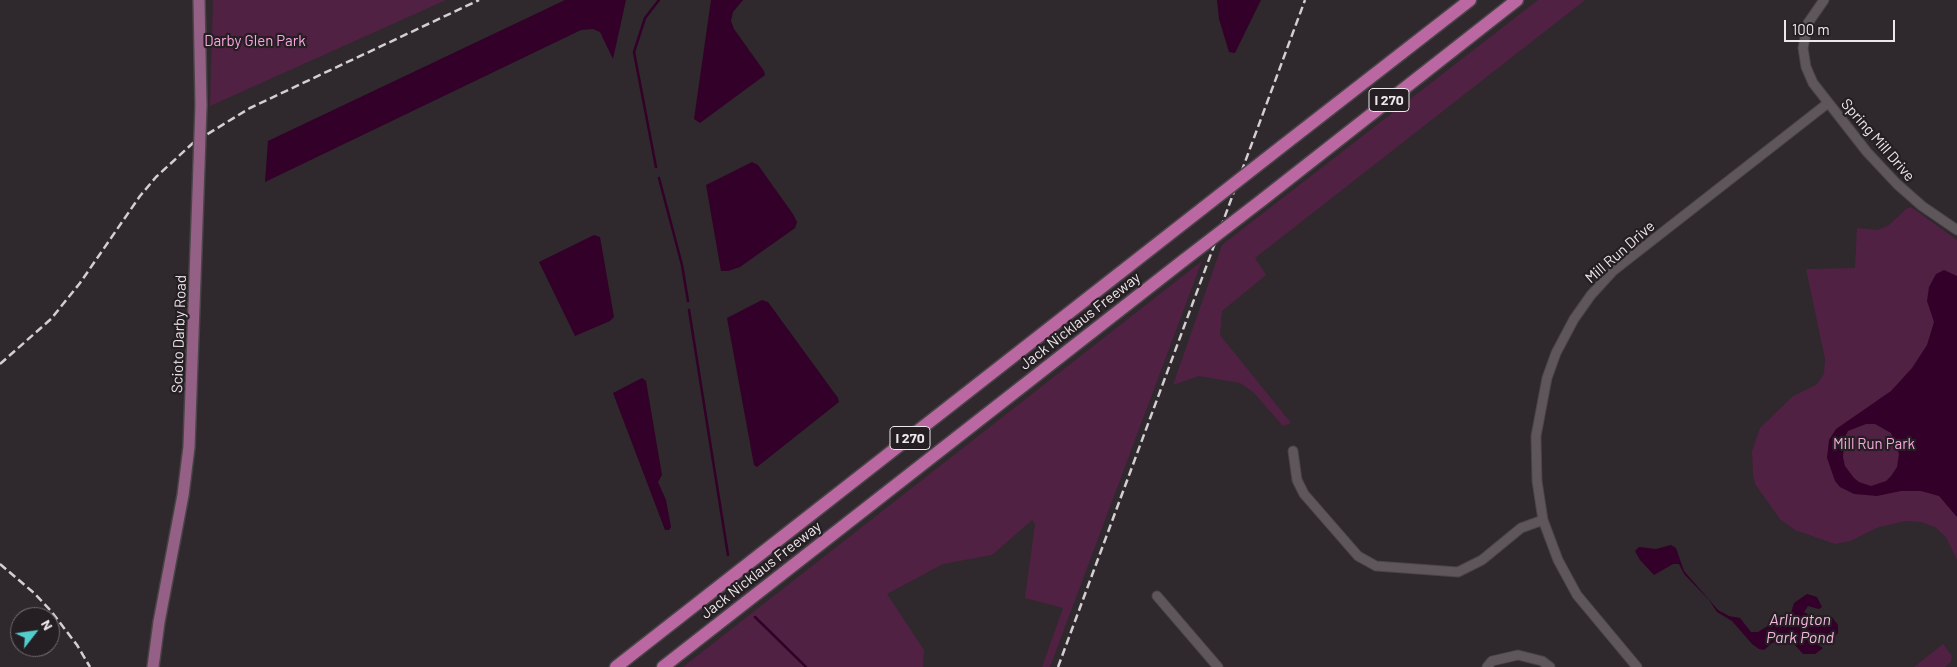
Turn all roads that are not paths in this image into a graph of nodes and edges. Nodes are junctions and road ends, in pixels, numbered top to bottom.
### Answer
1 (199, 0) edge
2 (1470, 0) edge
3 (1517, 0) edge
4 (1824, 0) edge
5 (1828, 103) junction
6 (1957, 230) edge
7 (1293, 451) dead end
8 (1543, 520) junction
9 (1157, 596) dead end
10 (153, 667) edge
11 (616, 667) edge
12 (663, 667) edge
13 (1218, 667) edge
14 (1487, 667) edge
15 (1550, 667) edge
16 (1637, 667) edge

1 - 10 main road, Scioto Darby Road, bridge
2 - 11 highway, Jack Nicklaus Freeway / I 270, bridge
3 - 12 highway, Jack Nicklaus Freeway / I 270, bridge
4 - 5 street, Spring Mill Drive
5 - 6 street, Spring Mill Drive
5 - 8 street, Mill Run Drive
7 - 8 street
8 - 16 street, Mill Run Drive
9 - 13 street
14 - 15 street

